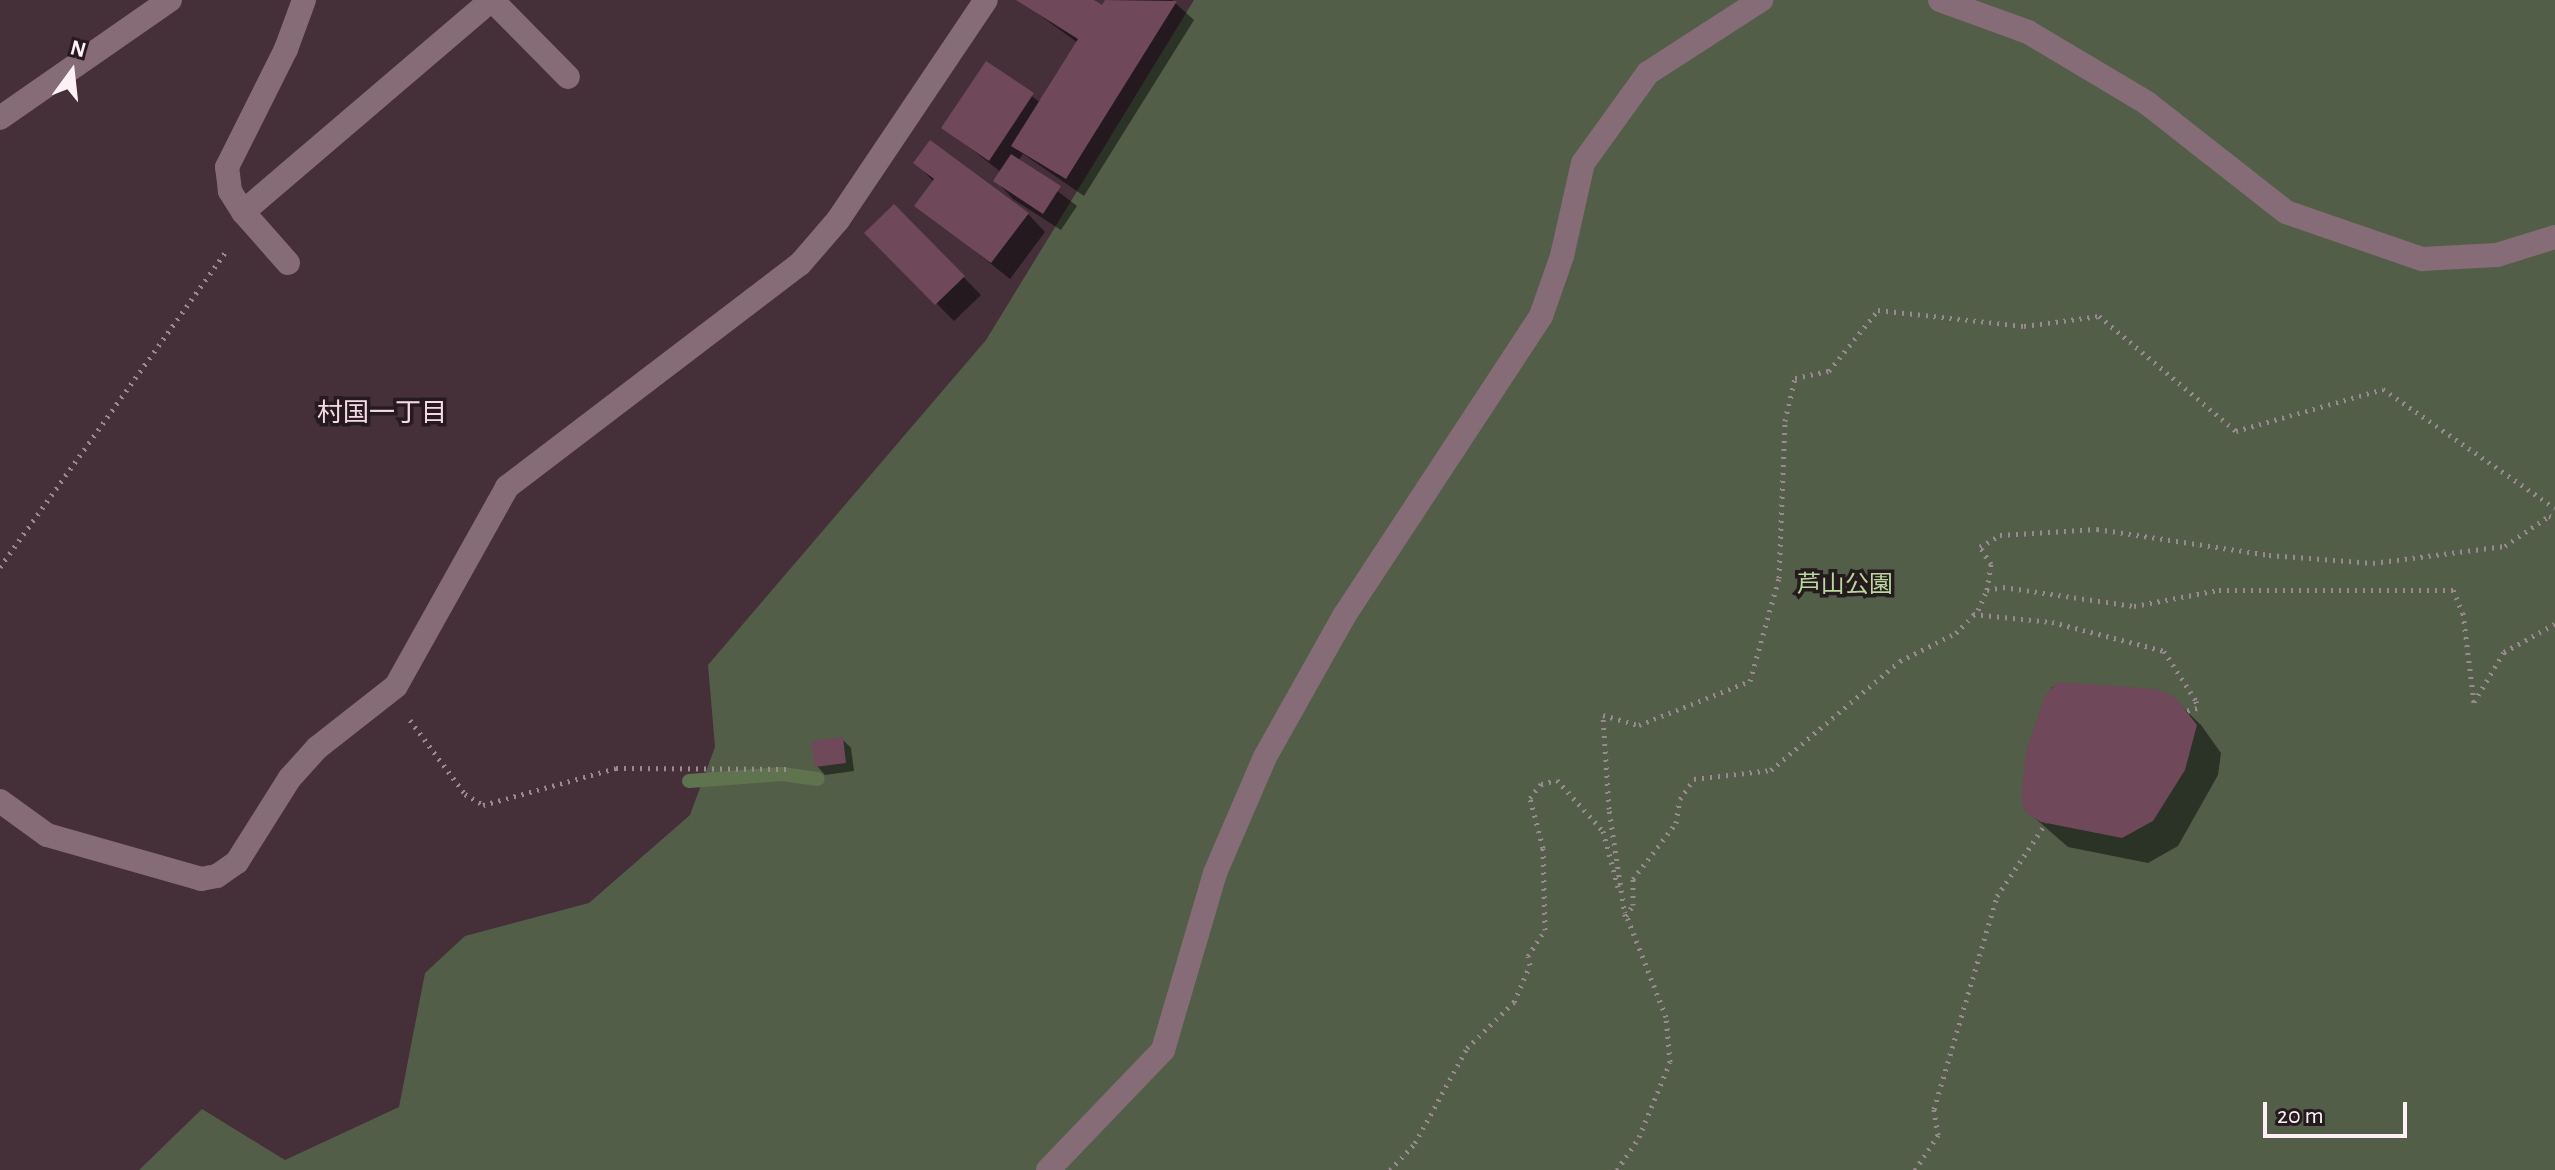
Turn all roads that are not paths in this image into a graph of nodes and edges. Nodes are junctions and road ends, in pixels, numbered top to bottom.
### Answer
1 (170, 0) edge
2 (304, 0) edge
3 (492, 0) edge
4 (986, 0) edge
5 (1761, 0) edge
6 (1940, 0) edge
7 (568, 77) dead end
8 (0, 118) edge
9 (246, 215) junction
10 (2555, 237) edge
11 (288, 263) dead end
12 (0, 801) edge
13 (1048, 1170) edge

1 - 8 street
2 - 9 street
3 - 7 street
3 - 9 street
4 - 12 street
5 - 13 street
6 - 10 street
9 - 11 street

